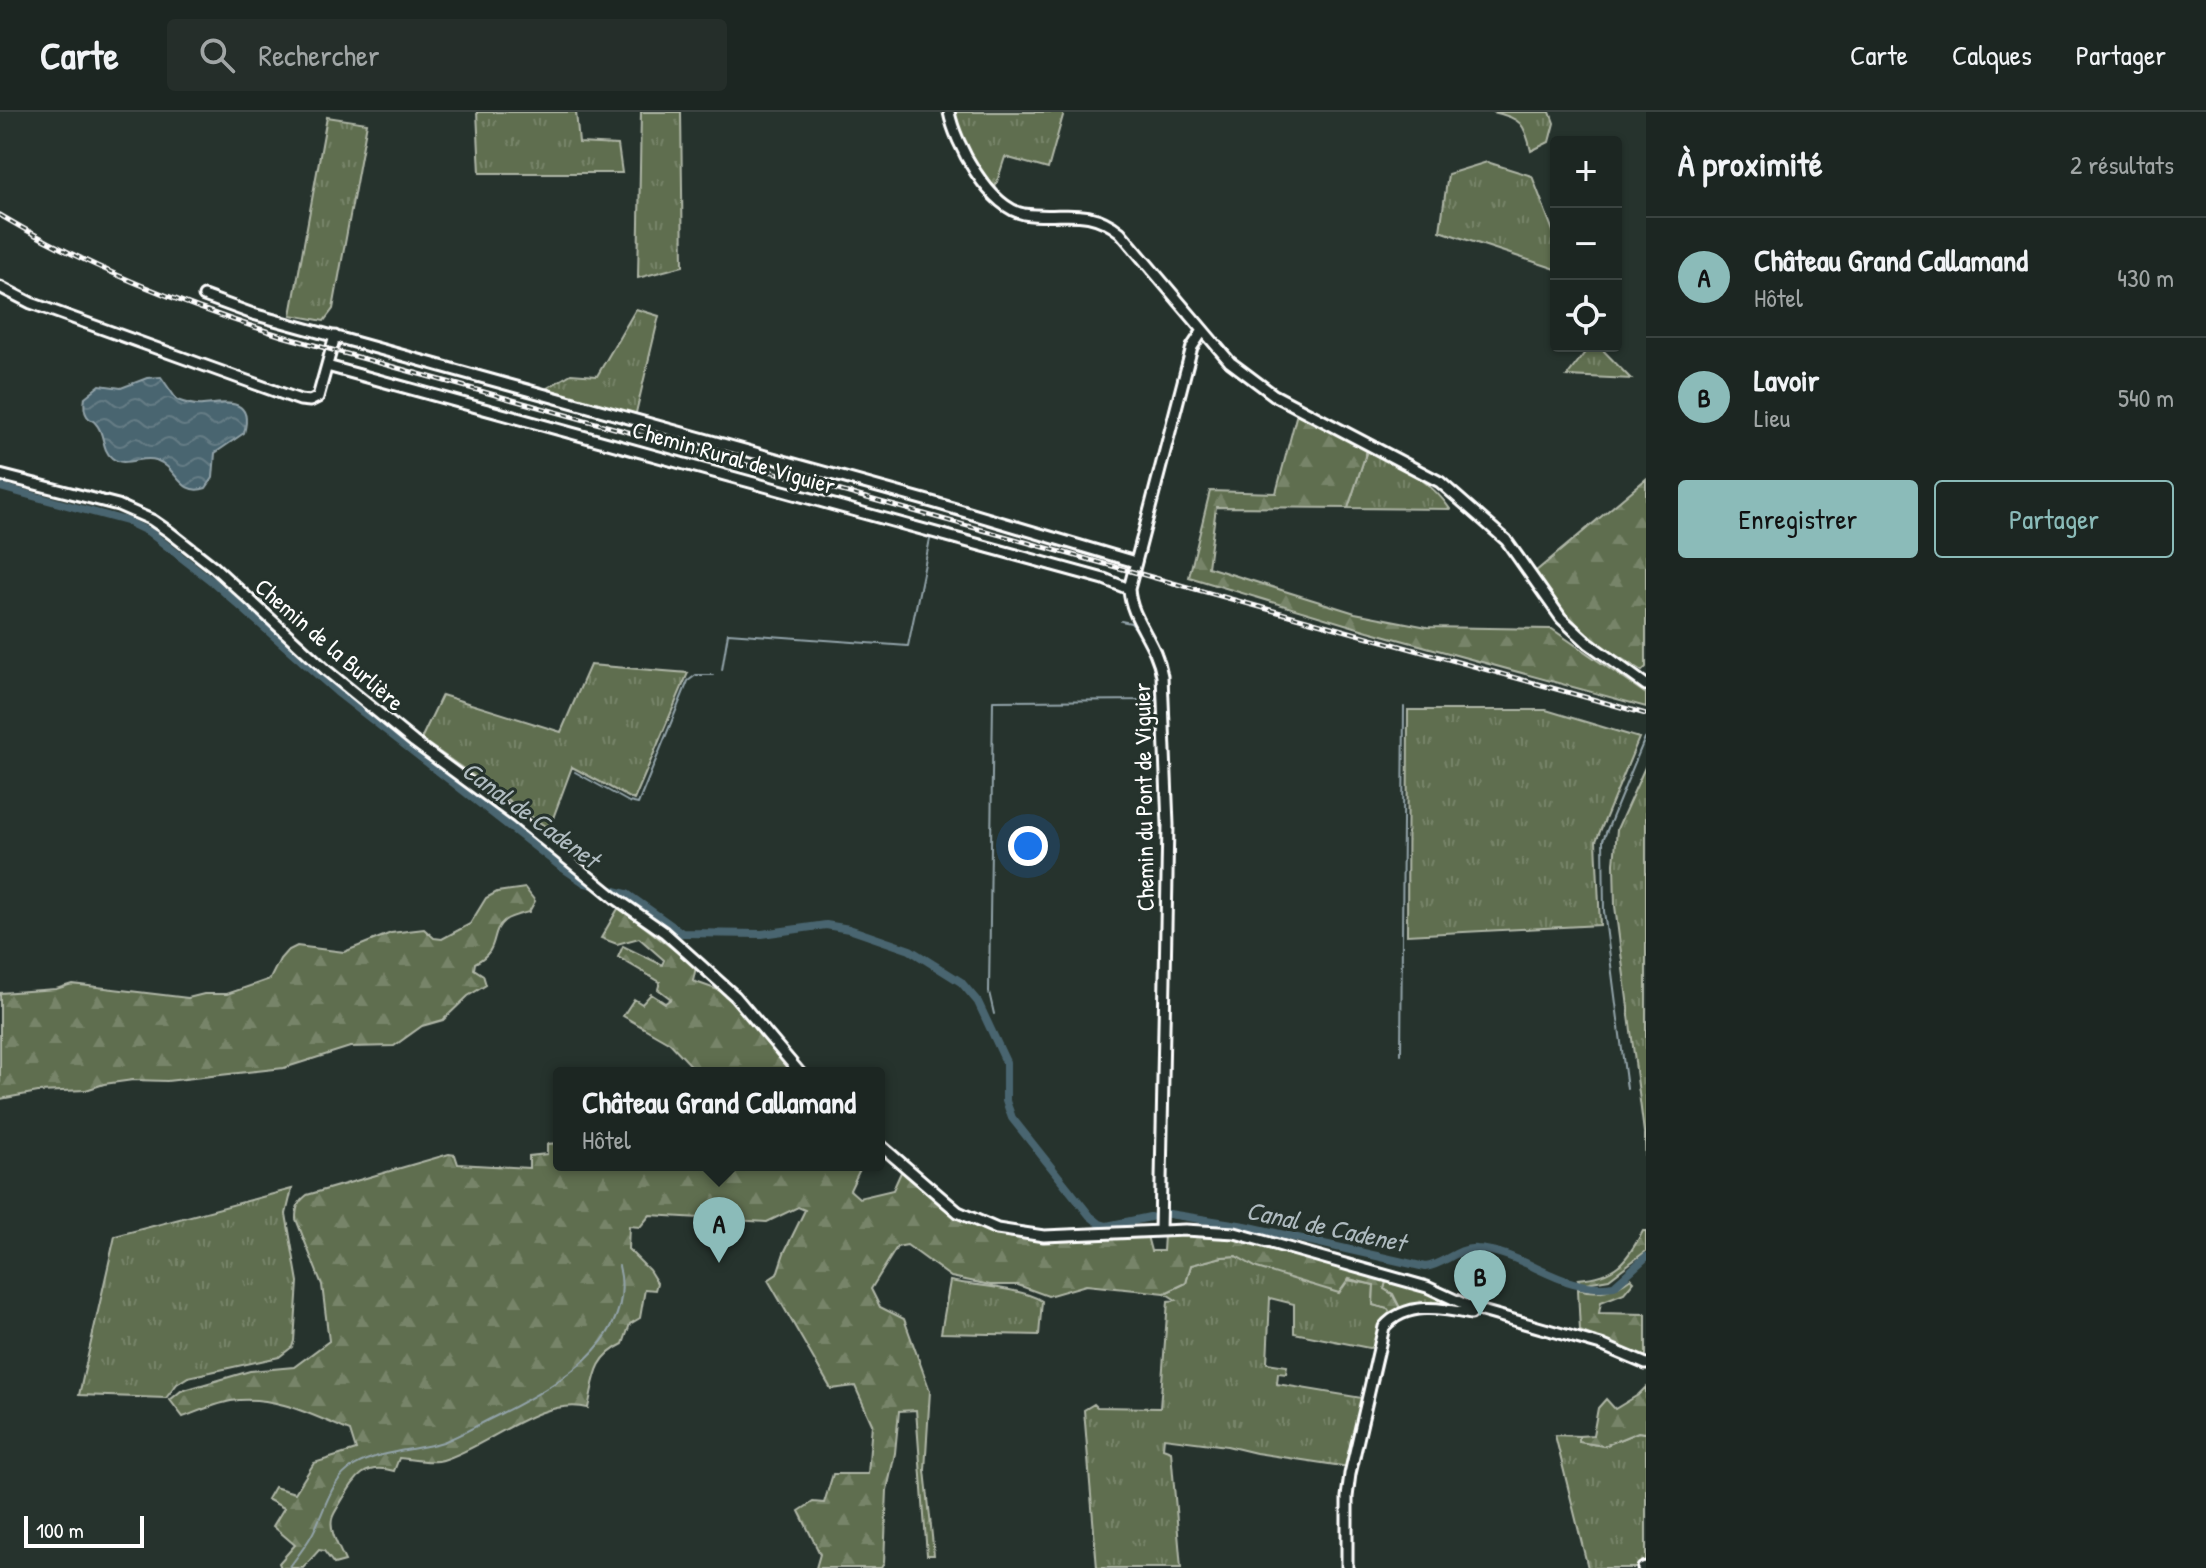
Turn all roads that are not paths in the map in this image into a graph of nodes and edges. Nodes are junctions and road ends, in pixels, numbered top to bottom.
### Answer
1 (949, 112) edge
2 (0, 287) edge
3 (204, 296) dead end
4 (1202, 332) junction
5 (335, 336) junction
6 (327, 366) junction
7 (0, 475) edge
8 (1135, 562) junction
9 (1129, 589) junction
10 (1646, 685) edge
11 (795, 1067) edge
12 (885, 1149) edge
13 (1160, 1231) junction
14 (1475, 1309) junction
15 (1646, 1364) edge
16 (1347, 1568) edge

1 - 4 street
2 - 6 street
3 - 5 street
4 - 8 street
4 - 10 street
5 - 6 street
5 - 8 street
6 - 9 street, Chemin Rural de Viguier
7 - 11 street, Chemin de la Burlière
8 - 9 street
9 - 13 street, Chemin du Pont de Viguier
12 - 13 street
13 - 14 street
14 - 15 street
14 - 16 street

